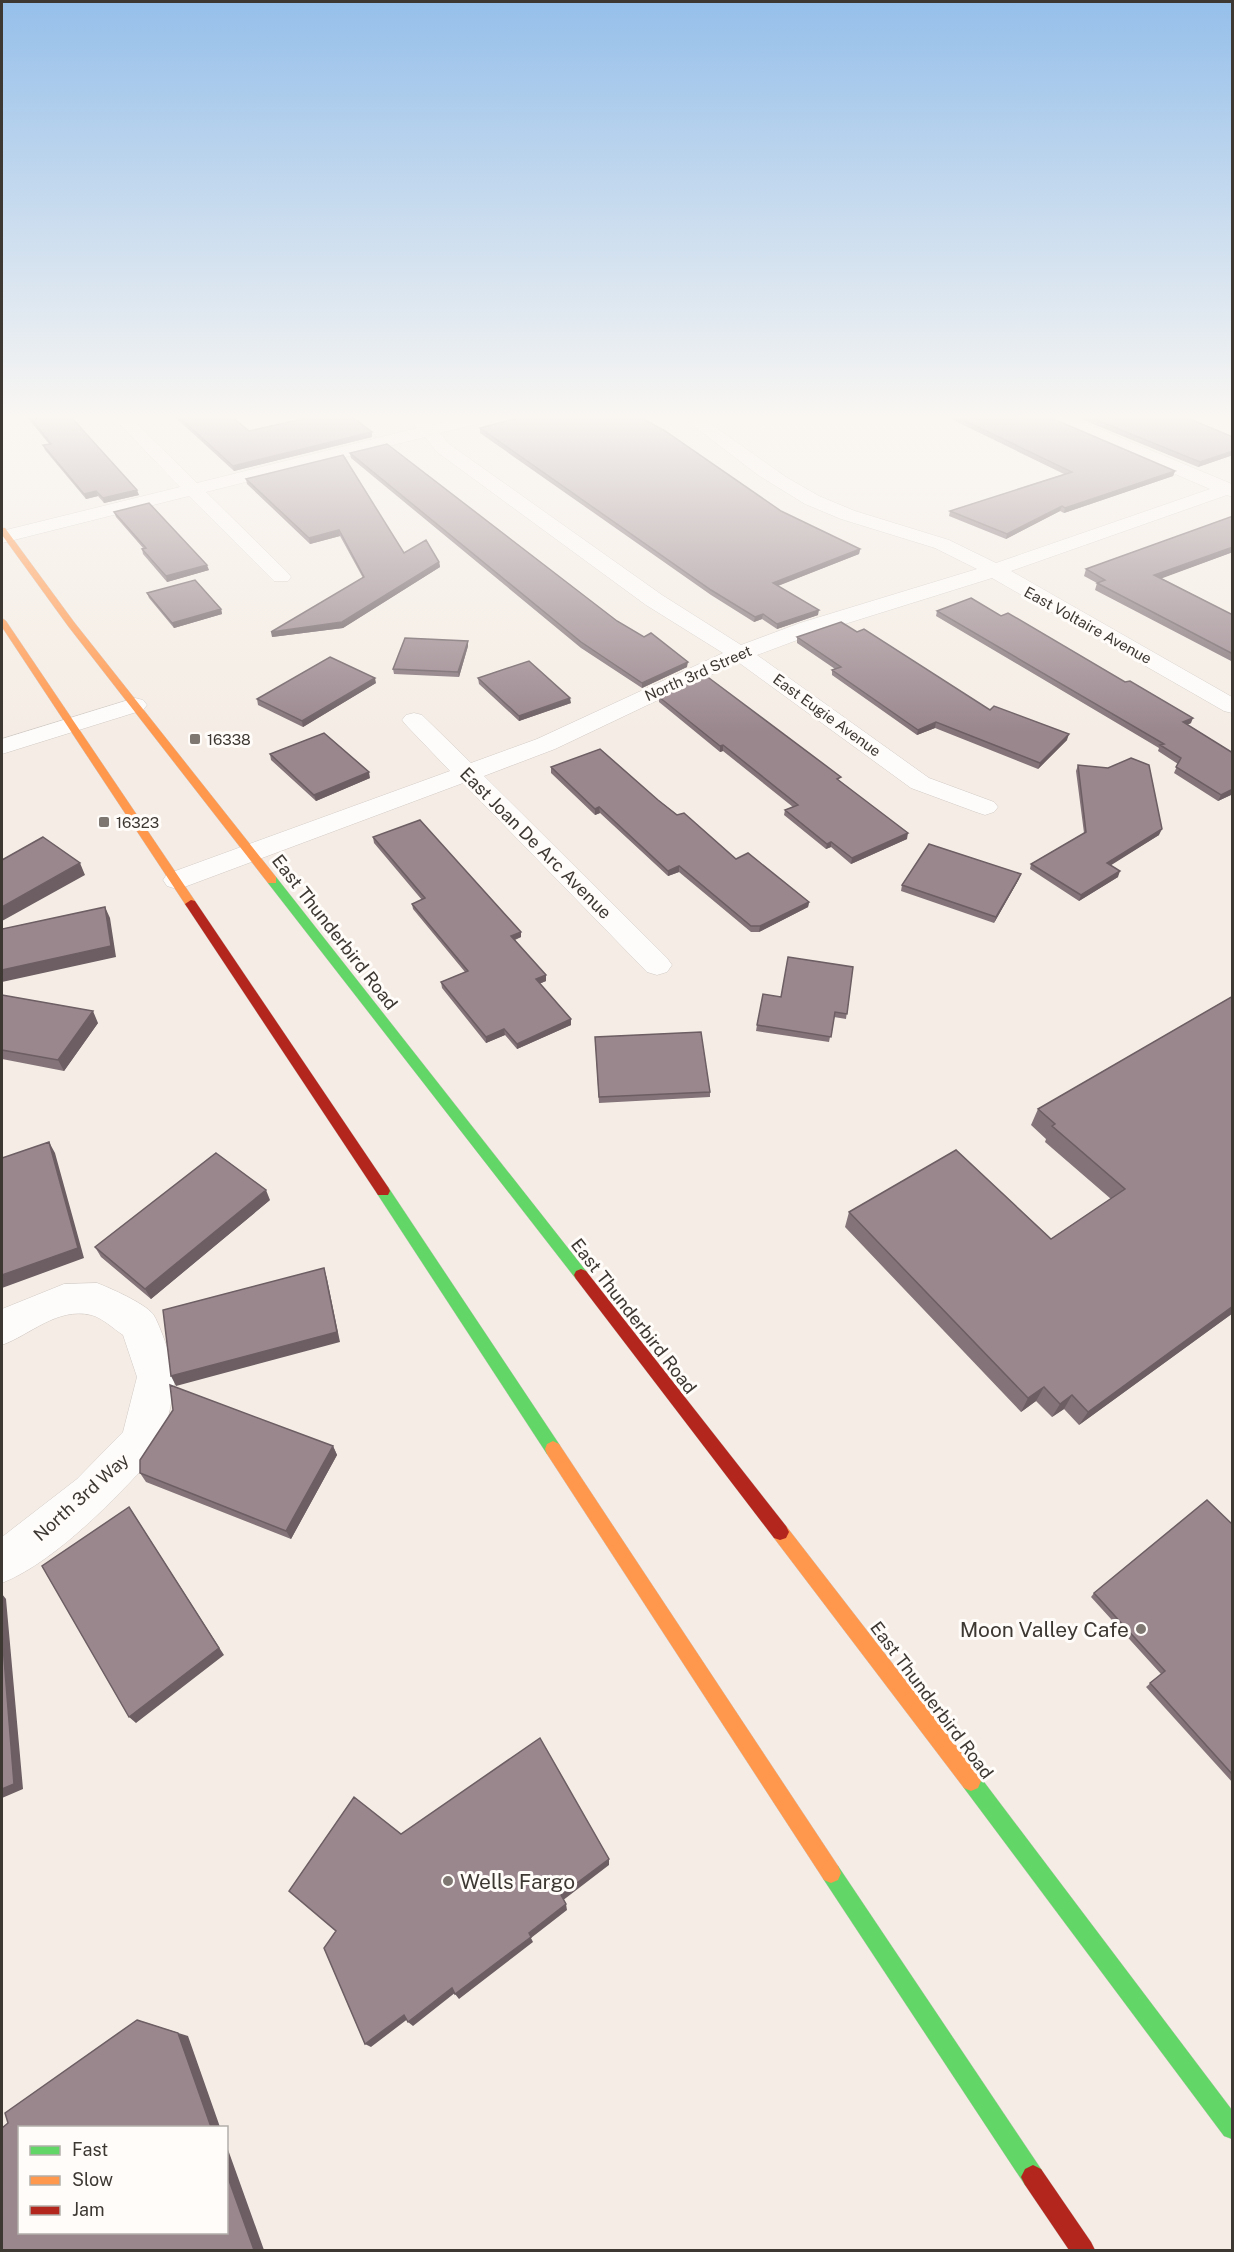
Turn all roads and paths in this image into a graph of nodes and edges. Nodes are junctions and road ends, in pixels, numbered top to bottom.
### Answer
1 (53, 522) edge
2 (225, 522) edge
3 (546, 522) edge
4 (872, 522) edge
5 (1136, 522) edge
6 (3, 534) edge
7 (993, 571) junction
8 (280, 578) dead end
9 (2, 621) edge
10 (740, 654) junction
11 (135, 705) junction
12 (1233, 706) edge
13 (414, 720) dead end
14 (70, 725) junction
15 (2, 747) edge
16 (467, 774) junction
17 (985, 807) dead end
18 (250, 854) junction
19 (177, 880) junction
20 (657, 965) dead end
21 (2, 1329) edge
22 (2, 1562) edge
23 (1233, 2128) edge
24 (1083, 2250) edge

1 - 6 street
2 - 8 street
3 - 10 street, East Eugie Avenue
4 - 7 street, East Voltaire Avenue
5 - 7 street, North 3rd Street
6 - 11 main road, East Thunderbird Road
7 - 10 street, North 3rd Street
7 - 12 street, East Voltaire Avenue
9 - 14 main road
10 - 16 street, North 3rd Street
10 - 17 street, East Eugie Avenue
11 - 14 street
11 - 18 main road, East Thunderbird Road
13 - 16 street, East Joan De Arc Avenue
14 - 15 street
14 - 19 main road
16 - 18 street, North 3rd Street
16 - 20 street, East Joan De Arc Avenue
18 - 19 street, North 3rd Street
18 - 23 main road, East Thunderbird Road
19 - 24 main road
21 - 22 street, North 3rd Way

